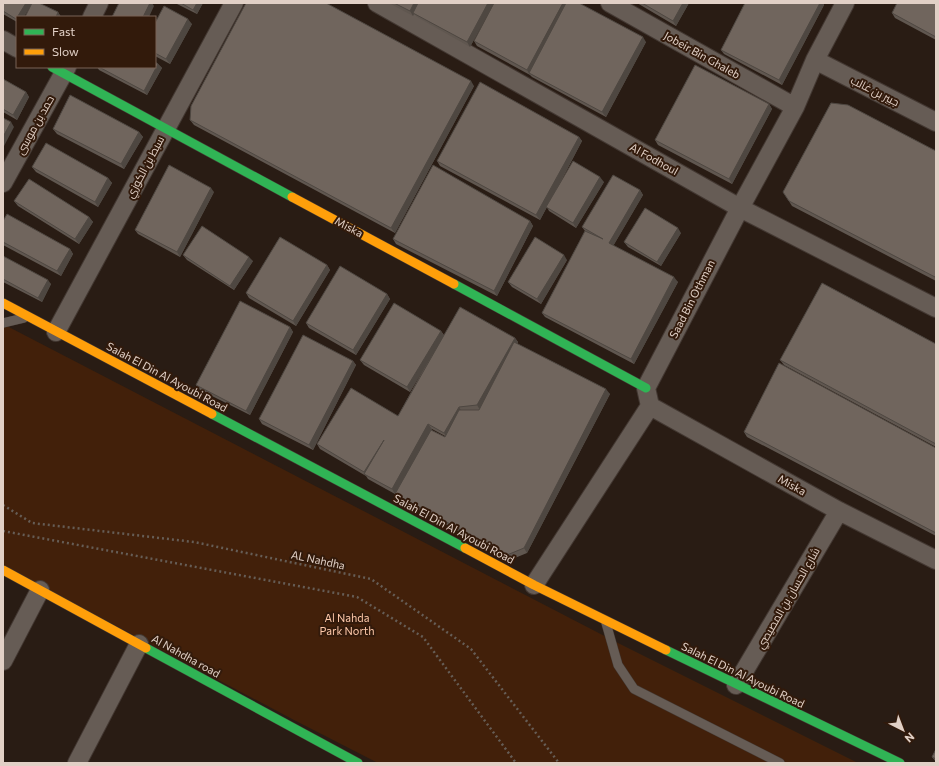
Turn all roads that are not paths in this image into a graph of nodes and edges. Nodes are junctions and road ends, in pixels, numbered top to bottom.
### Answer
1 (99, 3) edge
2 (234, 3) edge
3 (377, 3) edge
4 (610, 3) edge
5 (845, 3) edge
6 (92, 16) edge
7 (3, 40) edge
8 (16, 47) edge
9 (815, 60) junction
10 (60, 69) edge
11 (795, 107) junction
12 (936, 122) edge
13 (166, 128) junction
14 (3, 183) edge
15 (740, 208) junction
16 (3, 303) edge
17 (936, 308) edge
18 (29, 317) junction
19 (3, 323) edge
20 (56, 332) junction
21 (646, 388) junction
22 (650, 406) junction
23 (839, 511) junction
24 (936, 560) edge
25 (3, 570) edge
26 (534, 585) junction
27 (40, 590) junction
28 (605, 620) junction
29 (139, 644) junction
30 (3, 660) edge
31 (736, 686) junction
32 (77, 763) edge
33 (358, 763) edge
34 (780, 763) edge
35 (900, 763) edge

1 - 6 street
2 - 13 street, سبط بن الكوزي
3 - 15 street, Al Fodhoul
4 - 11 street, Jobeir Bin Ghaleb
5 - 9 street, Saad Bin Othman
7 - 8 street
9 - 11 street, Saad Bin Othman
9 - 12 street, جبير بن غالب
10 - 13 main road, Miska
10 - 14 street, حمد بن موسى
11 - 15 street, Saad Bin Othman
13 - 20 street, سبط بن الكوزي
13 - 21 main road, Miska
15 - 17 street, Al Fodhoul
15 - 21 street, Saad Bin Othman
16 - 18 main road, Salah El Din Al Ayoubi Road
18 - 19 lane
18 - 20 main road, Salah El Din Al Ayoubi Road
20 - 26 main road, Salah El Din Al Ayoubi Road
21 - 22 street
22 - 23 street, Miska
22 - 26 street
23 - 24 street, Miska
23 - 31 street, شارع الحسان بن المصيصي
25 - 27 main road, Al Nahdha road
26 - 28 main road, Salah El Din Al Ayoubi Road
27 - 29 main road, Al Nahdha road
27 - 30 street
28 - 31 main road, Salah El Din Al Ayoubi Road
28 - 34 lane
29 - 32 street
29 - 33 main road, Al Nahdha road
31 - 35 main road, Salah El Din Al Ayoubi Road

